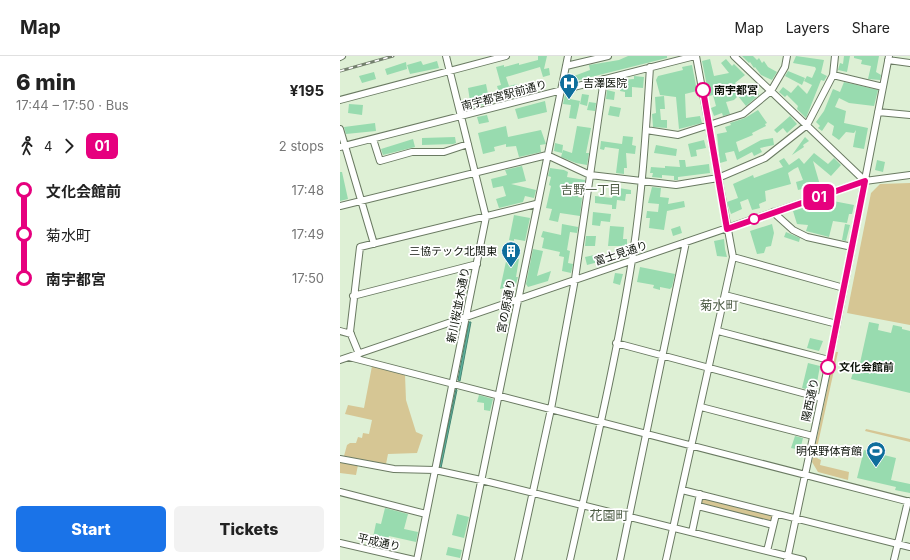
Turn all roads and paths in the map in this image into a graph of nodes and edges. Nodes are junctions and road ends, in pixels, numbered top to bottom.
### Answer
1 (446, 56) edge
2 (506, 56) edge
3 (568, 56) edge
4 (608, 56) edge
5 (696, 56) edge
6 (734, 56) edge
7 (787, 56) edge
8 (835, 56) edge
9 (888, 58) edge
10 (910, 63) edge
11 (566, 66) junction
12 (650, 67) junction
13 (450, 72) junction
14 (833, 75) junction
15 (604, 80) junction
16 (882, 87) junction
17 (560, 91) junction
18 (771, 91) junction
19 (340, 100) edge
20 (878, 112) junction
21 (910, 115) edge
22 (462, 117) junction
23 (710, 126) junction
24 (807, 126) junction
25 (340, 128) edge
26 (646, 130) junction
27 (373, 139) junction
28 (468, 144) junction
29 (342, 146) edge
30 (546, 155) junction
31 (475, 172) junction
32 (590, 175) junction
33 (910, 175) edge
34 (718, 178) junction
35 (640, 181) junction
36 (865, 181) junction
37 (361, 200) junction
38 (536, 204) junction
39 (340, 206) edge
40 (773, 212) junction
41 (486, 217) junction
42 (727, 229) junction
43 (686, 242) junction
44 (374, 244) junction
45 (852, 247) junction
46 (733, 257) junction
47 (632, 260) junction
48 (477, 264) junction
49 (575, 279) junction
50 (844, 288) junction
51 (725, 295) junction
52 (353, 296) junction
53 (517, 298) junction
54 (466, 316) junction
55 (837, 324) junction
56 (340, 331) edge
57 (718, 331) junction
58 (351, 334) junction
59 (616, 343) junction
60 (359, 354) junction
61 (663, 356) junction
62 (350, 357) junction
63 (340, 360) edge
64 (829, 360) junction
65 (709, 369) junction
66 (453, 383) junction
67 (498, 395) junction
68 (821, 398) junction
69 (701, 407) junction
70 (551, 409) junction
71 (601, 422) junction
72 (647, 434) junction
73 (813, 436) junction
74 (693, 445) junction
75 (340, 459) edge
76 (435, 470) junction
77 (804, 474) junction
78 (481, 480) junction
79 (682, 490) junction
80 (340, 492) edge
81 (532, 494) junction
82 (700, 494) junction
83 (909, 501) edge
84 (582, 505) junction
85 (698, 506) junction
86 (426, 514) junction
87 (776, 514) junction
88 (630, 517) junction
89 (795, 519) junction
90 (774, 525) junction
91 (674, 527) junction
92 (692, 532) junction
93 (340, 543) edge
94 (898, 544) junction
95 (910, 547) edge
96 (767, 551) junction
97 (787, 558) edge
98 (414, 560) edge
99 (417, 560) edge
100 (465, 560) edge
101 (518, 560) edge
102 (570, 560) edge
103 (620, 560) edge
104 (666, 560) edge
105 (804, 560) edge
106 (894, 560) edge

1 - 13 street, 新川桜並木通り
2 - 13 street
3 - 11 street, 宮の原通り
4 - 11 street
5 - 12 street, 南宇都宮駅前通り
5 - 23 street
6 - 18 street
7 - 18 street
8 - 14 street
9 - 10 street
9 - 16 street, 陽西通り
11 - 17 street, 宮の原通り
12 - 15 street, 南宇都宮駅前通り
12 - 26 street
13 - 19 street
13 - 22 street, 新川桜並木通り
14 - 16 street
14 - 24 street
15 - 17 street, 南宇都宮駅前通り
15 - 32 street
16 - 20 street, 陽西通り
17 - 22 street, 南宇都宮駅前通り
17 - 30 street, 宮の原通り
18 - 23 street
18 - 24 street
20 - 21 street
20 - 36 street, 陽西通り
22 - 27 street, 南宇都宮駅前通り
22 - 28 street, 新川桜並木通り
23 - 26 street
23 - 34 street
24 - 34 street
24 - 36 street
25 - 29 street
26 - 35 street
27 - 28 street
27 - 29 street, 南宇都宮駅前通り
28 - 31 street, 新川桜並木通り
29 - 37 street
30 - 31 street
30 - 32 street
30 - 38 street, 宮の原通り
31 - 37 street
31 - 41 street, 新川桜並木通り
32 - 35 street
32 - 49 street
33 - 36 street, 富士見通り
34 - 35 street
34 - 42 street
35 - 47 street
36 - 40 street, 富士見通り
36 - 45 street, 陽西通り
37 - 39 street
37 - 44 street
38 - 41 street
38 - 53 street, 宮の原通り
40 - 42 street, 富士見通り
40 - 45 street
41 - 44 street
41 - 48 street, 新川桜並木通り
42 - 43 street, 富士見通り
42 - 46 street
43 - 47 street, 富士見通り
43 - 61 street
44 - 52 street
45 - 50 street, 陽西通り
46 - 50 street
46 - 51 street
47 - 49 street, 富士見通り
47 - 59 street
48 - 52 street
48 - 54 street, 新川桜並木通り
49 - 53 street, 富士見通り
49 - 70 street
50 - 55 street, 陽西通り
51 - 55 street
51 - 57 street
52 - 58 street
53 - 54 street, 富士見通り
53 - 67 street, 宮の原通り
54 - 60 street, 富士見通り
54 - 66 street, 新川桜並木通り
55 - 64 street, 陽西通り
56 - 58 street
57 - 64 street
57 - 65 street
58 - 60 street
59 - 61 street
59 - 71 street
60 - 62 street, 富士見通り
61 - 65 street
61 - 72 street
62 - 63 street, 富士見通り
62 - 66 street
64 - 68 street, 陽西通り
65 - 68 street
65 - 69 street
66 - 67 street
66 - 76 street, 新川桜並木通り
67 - 70 street
67 - 78 street, 宮の原通り
68 - 73 street, 陽西通り
69 - 73 street
69 - 74 street
70 - 71 street
70 - 81 street
71 - 72 street
71 - 84 street
72 - 74 street
72 - 88 street
73 - 77 street, 陽西通り
74 - 77 street
74 - 79 street
75 - 76 street
76 - 78 street
76 - 86 street, 新川桜並木通り
77 - 83 street
77 - 89 street, 陽西通り
78 - 81 street
78 - 100 street, 宮の原通り
79 - 82 street
79 - 91 street
80 - 86 street
81 - 84 street
81 - 101 street
82 - 85 street
82 - 87 street
83 - 94 street
84 - 88 street
84 - 102 street
85 - 90 street
85 - 92 street
86 - 99 street, 新川桜並木通り
87 - 89 street
87 - 90 street
88 - 91 street
88 - 103 street
89 - 94 street
89 - 97 street, 陽西通り
90 - 96 street
91 - 92 street
91 - 104 street
92 - 96 street
93 - 98 street, 平成通り
94 - 95 street
94 - 106 street
96 - 97 street
97 - 105 street

